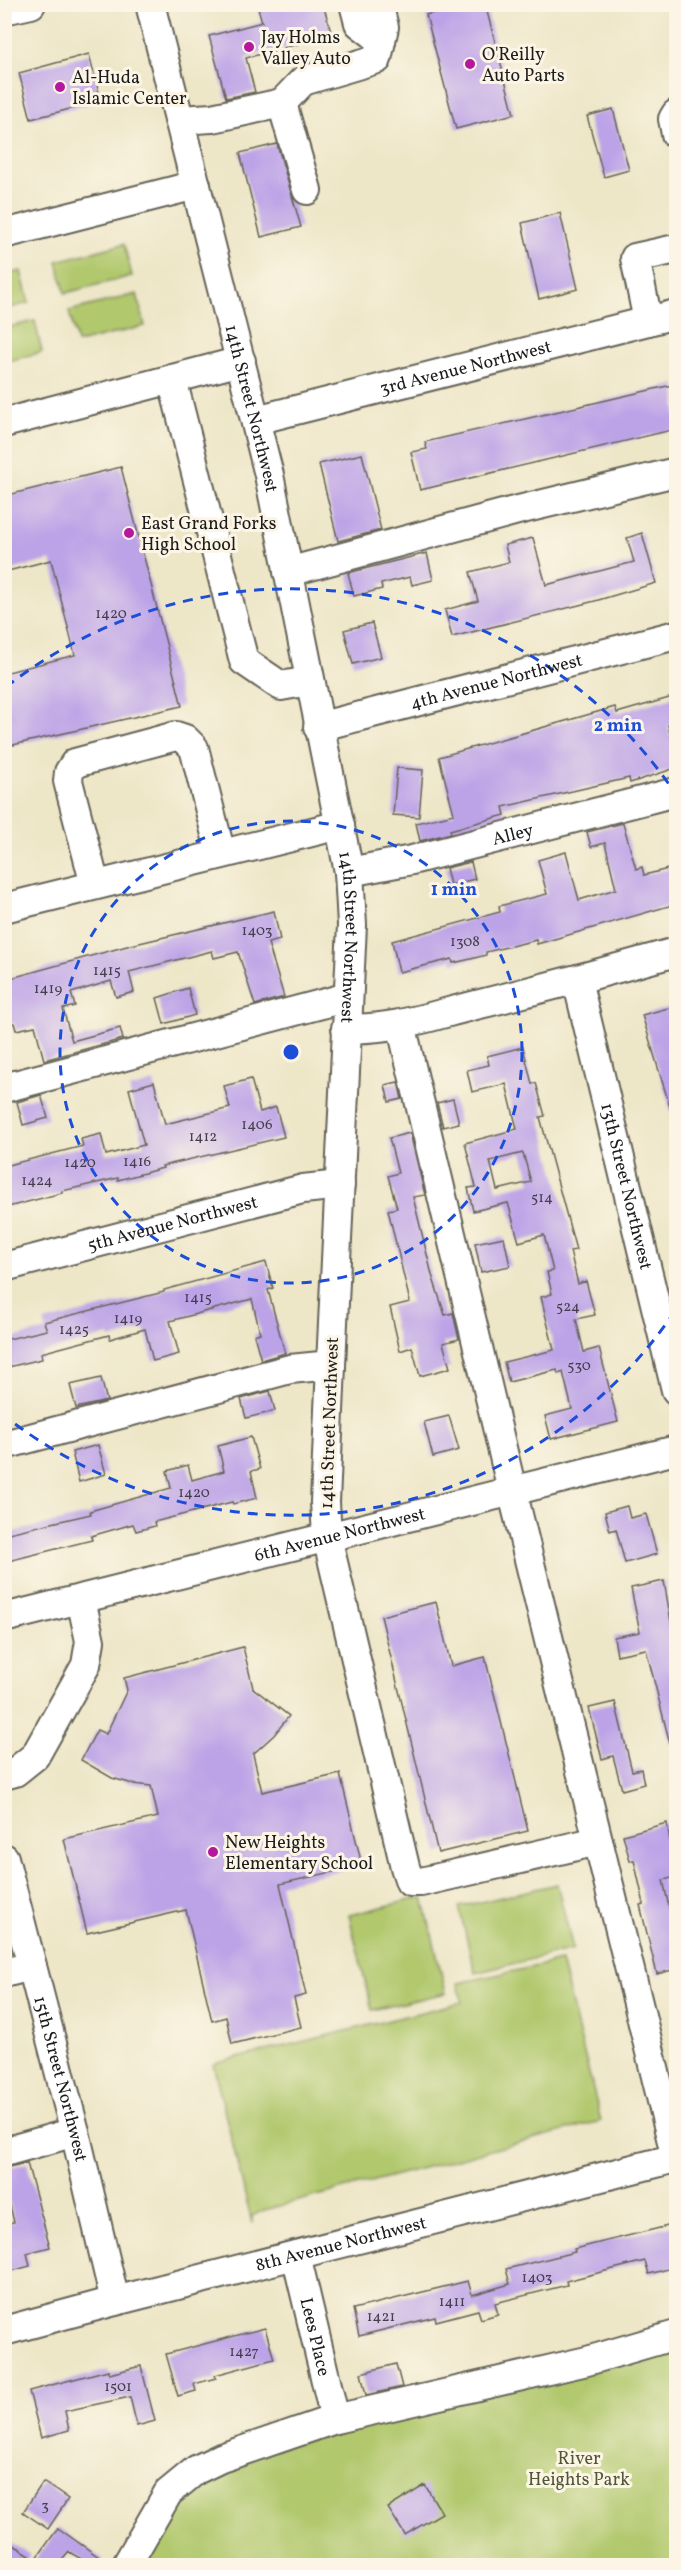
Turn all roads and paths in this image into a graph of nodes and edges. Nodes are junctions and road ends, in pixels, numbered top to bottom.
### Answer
1 (31, 4) edge
2 (150, 4) edge
3 (354, 4) edge
4 (378, 4) edge
5 (4, 10) edge
6 (381, 40) junction
7 (282, 104) junction
8 (676, 114) edge
9 (179, 120) junction
10 (676, 134) edge
11 (196, 185) junction
12 (307, 190) dead end
13 (4, 234) edge
14 (676, 249) edge
15 (676, 314) edge
16 (648, 321) junction
17 (241, 361) junction
18 (172, 379) junction
19 (256, 420) junction
20 (4, 423) edge
21 (676, 472) edge
22 (288, 572) junction
23 (676, 635) edge
24 (309, 681) junction
25 (318, 727) junction
26 (676, 792) edge
27 (340, 825) junction
28 (221, 854) junction
29 (349, 872) junction
30 (95, 885) junction
31 (4, 908) edge
32 (676, 952) edge
33 (577, 980) junction
34 (348, 997) junction
35 (401, 1024) junction
36 (346, 1028) junction
37 (4, 1089) edge
38 (340, 1185) junction
39 (4, 1267) edge
40 (331, 1365) junction
41 (676, 1390) edge
42 (4, 1445) edge
43 (676, 1450) edge
44 (512, 1490) junction
45 (327, 1537) junction
46 (81, 1599) junction
47 (4, 1618) edge
48 (4, 1775) edge
49 (598, 1841) junction
50 (4, 1858) edge
51 (32, 1966) junction
52 (4, 1973) edge
53 (75, 2132) junction
54 (4, 2152) edge
55 (676, 2158) edge
56 (296, 2255) junction
57 (115, 2301) junction
58 (4, 2331) edge
59 (676, 2336) edge
60 (335, 2419) junction
61 (126, 2565) edge

1 - 5 street
2 - 9 street, 14th Street Northwest
3 - 6 street
4 - 6 street
6 - 7 street
7 - 9 street
7 - 12 street
8 - 10 street
9 - 11 street, 14th Street Northwest
11 - 13 street
11 - 17 street, 14th Street Northwest
14 - 16 street
15 - 16 street, 3rd Avenue Northwest
16 - 19 street, 3rd Avenue Northwest
17 - 18 street
17 - 19 street, 14th Street Northwest
18 - 20 street
18 - 24 street
19 - 22 street, 14th Street Northwest
21 - 22 street
22 - 24 street, 14th Street Northwest
23 - 25 street, 4th Avenue Northwest
24 - 25 street, 14th Street Northwest
25 - 27 street, 14th Street Northwest
26 - 29 street, Alley
27 - 28 street
27 - 29 street, 14th Street Northwest
28 - 30 street
28 - 30 street
29 - 34 street, 14th Street Northwest
30 - 31 street
32 - 33 street
33 - 35 street
33 - 41 street, 13th Street Northwest
34 - 36 street, 14th Street Northwest
34 - 37 street
35 - 36 street
35 - 44 street
36 - 38 street, 14th Street Northwest
38 - 39 street, 5th Avenue Northwest
38 - 40 street, 14th Street Northwest
40 - 42 street
40 - 45 street, 14th Street Northwest
43 - 44 street, 6th Avenue Northwest
44 - 45 street, 6th Avenue Northwest
44 - 49 street
45 - 46 street, 6th Avenue Northwest
45 - 49 street, 14th Street Northwest
46 - 47 street, 6th Avenue Northwest
46 - 48 street
49 - 55 street
50 - 51 street, 15th Street Northwest
51 - 52 street
51 - 53 street, 15th Street Northwest
53 - 54 street
53 - 57 street, 15th Street Northwest
55 - 56 street, 8th Avenue Northwest
56 - 57 street, 8th Avenue Northwest
56 - 60 street, Lees Place
57 - 58 street, 8th Avenue Northwest
59 - 60 street
60 - 61 street

